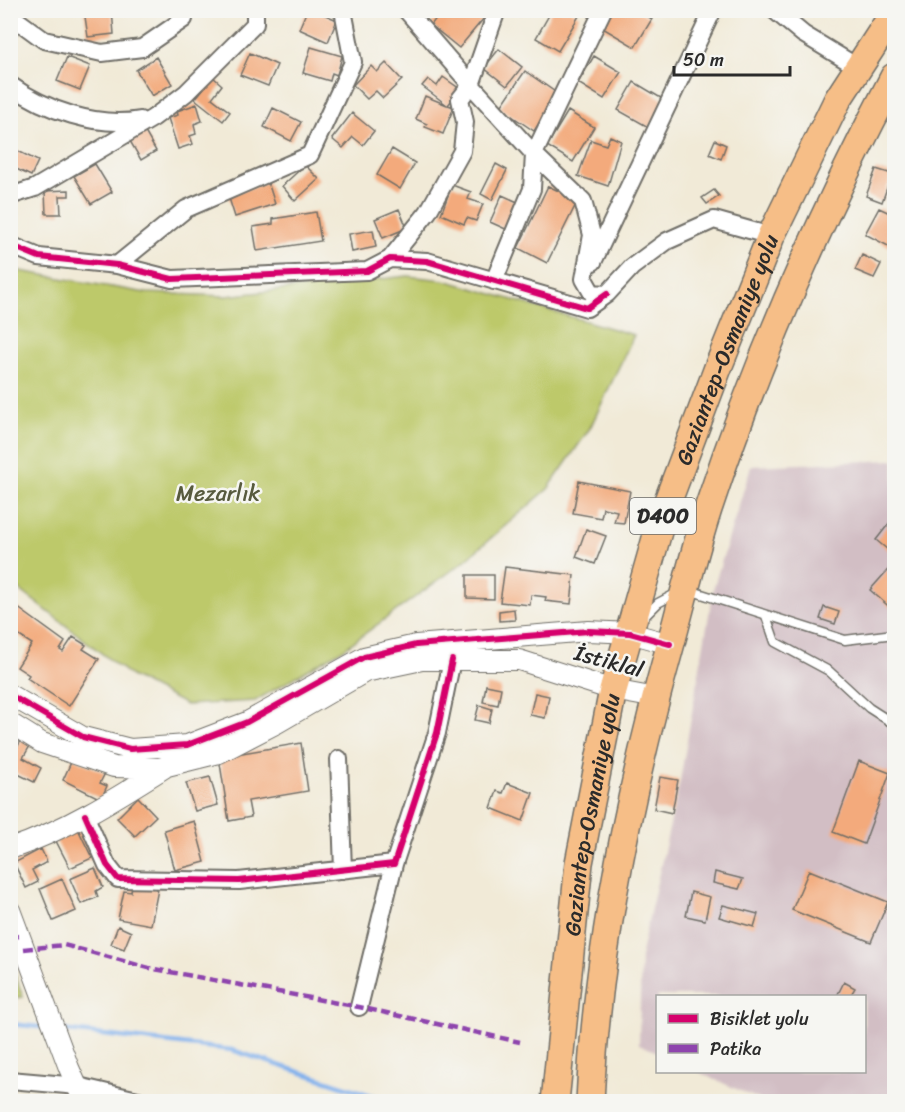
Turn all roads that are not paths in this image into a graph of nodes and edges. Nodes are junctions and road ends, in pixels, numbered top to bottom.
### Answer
1 (185, 10) edge
2 (255, 10) edge
3 (343, 10) edge
4 (406, 10) edge
5 (497, 10) edge
6 (603, 10) edge
7 (712, 10) edge
8 (774, 10) edge
9 (894, 13) edge
10 (10, 15) edge
11 (859, 68) junction
12 (894, 77) edge
13 (10, 85) edge
14 (471, 85) junction
15 (153, 118) junction
16 (534, 154) junction
17 (10, 196) edge
18 (771, 236) junction
19 (10, 245) edge
20 (390, 260) junction
21 (117, 266) junction
22 (584, 279) junction
23 (494, 281) junction
24 (607, 294) junction
25 (686, 588) junction
26 (766, 616) junction
27 (630, 633) junction
28 (894, 634) edge
29 (670, 644) junction
30 (452, 660) junction
31 (614, 690) junction
32 (10, 695) edge
33 (656, 698) junction
34 (10, 723) edge
35 (894, 724) edge
36 (339, 759) dead end
37 (164, 768) junction
38 (85, 815) junction
39 (10, 849) edge
40 (394, 864) junction
41 (343, 870) junction
42 (10, 910) edge
43 (358, 1007) dead end
44 (10, 1080) edge
45 (81, 1094) edge
46 (146, 1101) edge
47 (555, 1101) edge
48 (590, 1101) edge

1 - 10 street
2 - 15 street
3 - 21 street
4 - 14 street
5 - 14 street
6 - 16 street
7 - 22 street
8 - 11 street
9 - 11 highway, Gaziantep-Osmaniye yolu / D400
11 - 18 highway, Gaziantep-Osmaniye yolu / D400
12 - 25 highway, Gaziantep-Osmaniye yolu / D400
13 - 15 street
14 - 16 street
14 - 20 street
15 - 17 street
16 - 22 street
16 - 23 street
18 - 24 street
18 - 27 highway, Gaziantep-Osmaniye yolu / D400
19 - 21 street
20 - 21 street
20 - 23 street
22 - 24 street
23 - 24 street
25 - 26 lane
25 - 27 lane
25 - 29 highway, Gaziantep-Osmaniye yolu / D400
26 - 28 lane
26 - 35 lane
27 - 29 street
27 - 31 highway, Gaziantep-Osmaniye yolu / D400
27 - 32 street
29 - 33 highway, Gaziantep-Osmaniye yolu / D400
30 - 31 street, İstiklal
30 - 37 street, İstiklal
30 - 40 street
31 - 33 street, İstiklal
31 - 47 highway, Gaziantep-Osmaniye yolu / D400
33 - 48 highway, Gaziantep-Osmaniye yolu / D400
34 - 37 street, İstiklal
36 - 41 street
37 - 38 street
38 - 39 street
38 - 41 street
40 - 41 street
40 - 43 street
42 - 45 street
44 - 45 street
45 - 46 street

